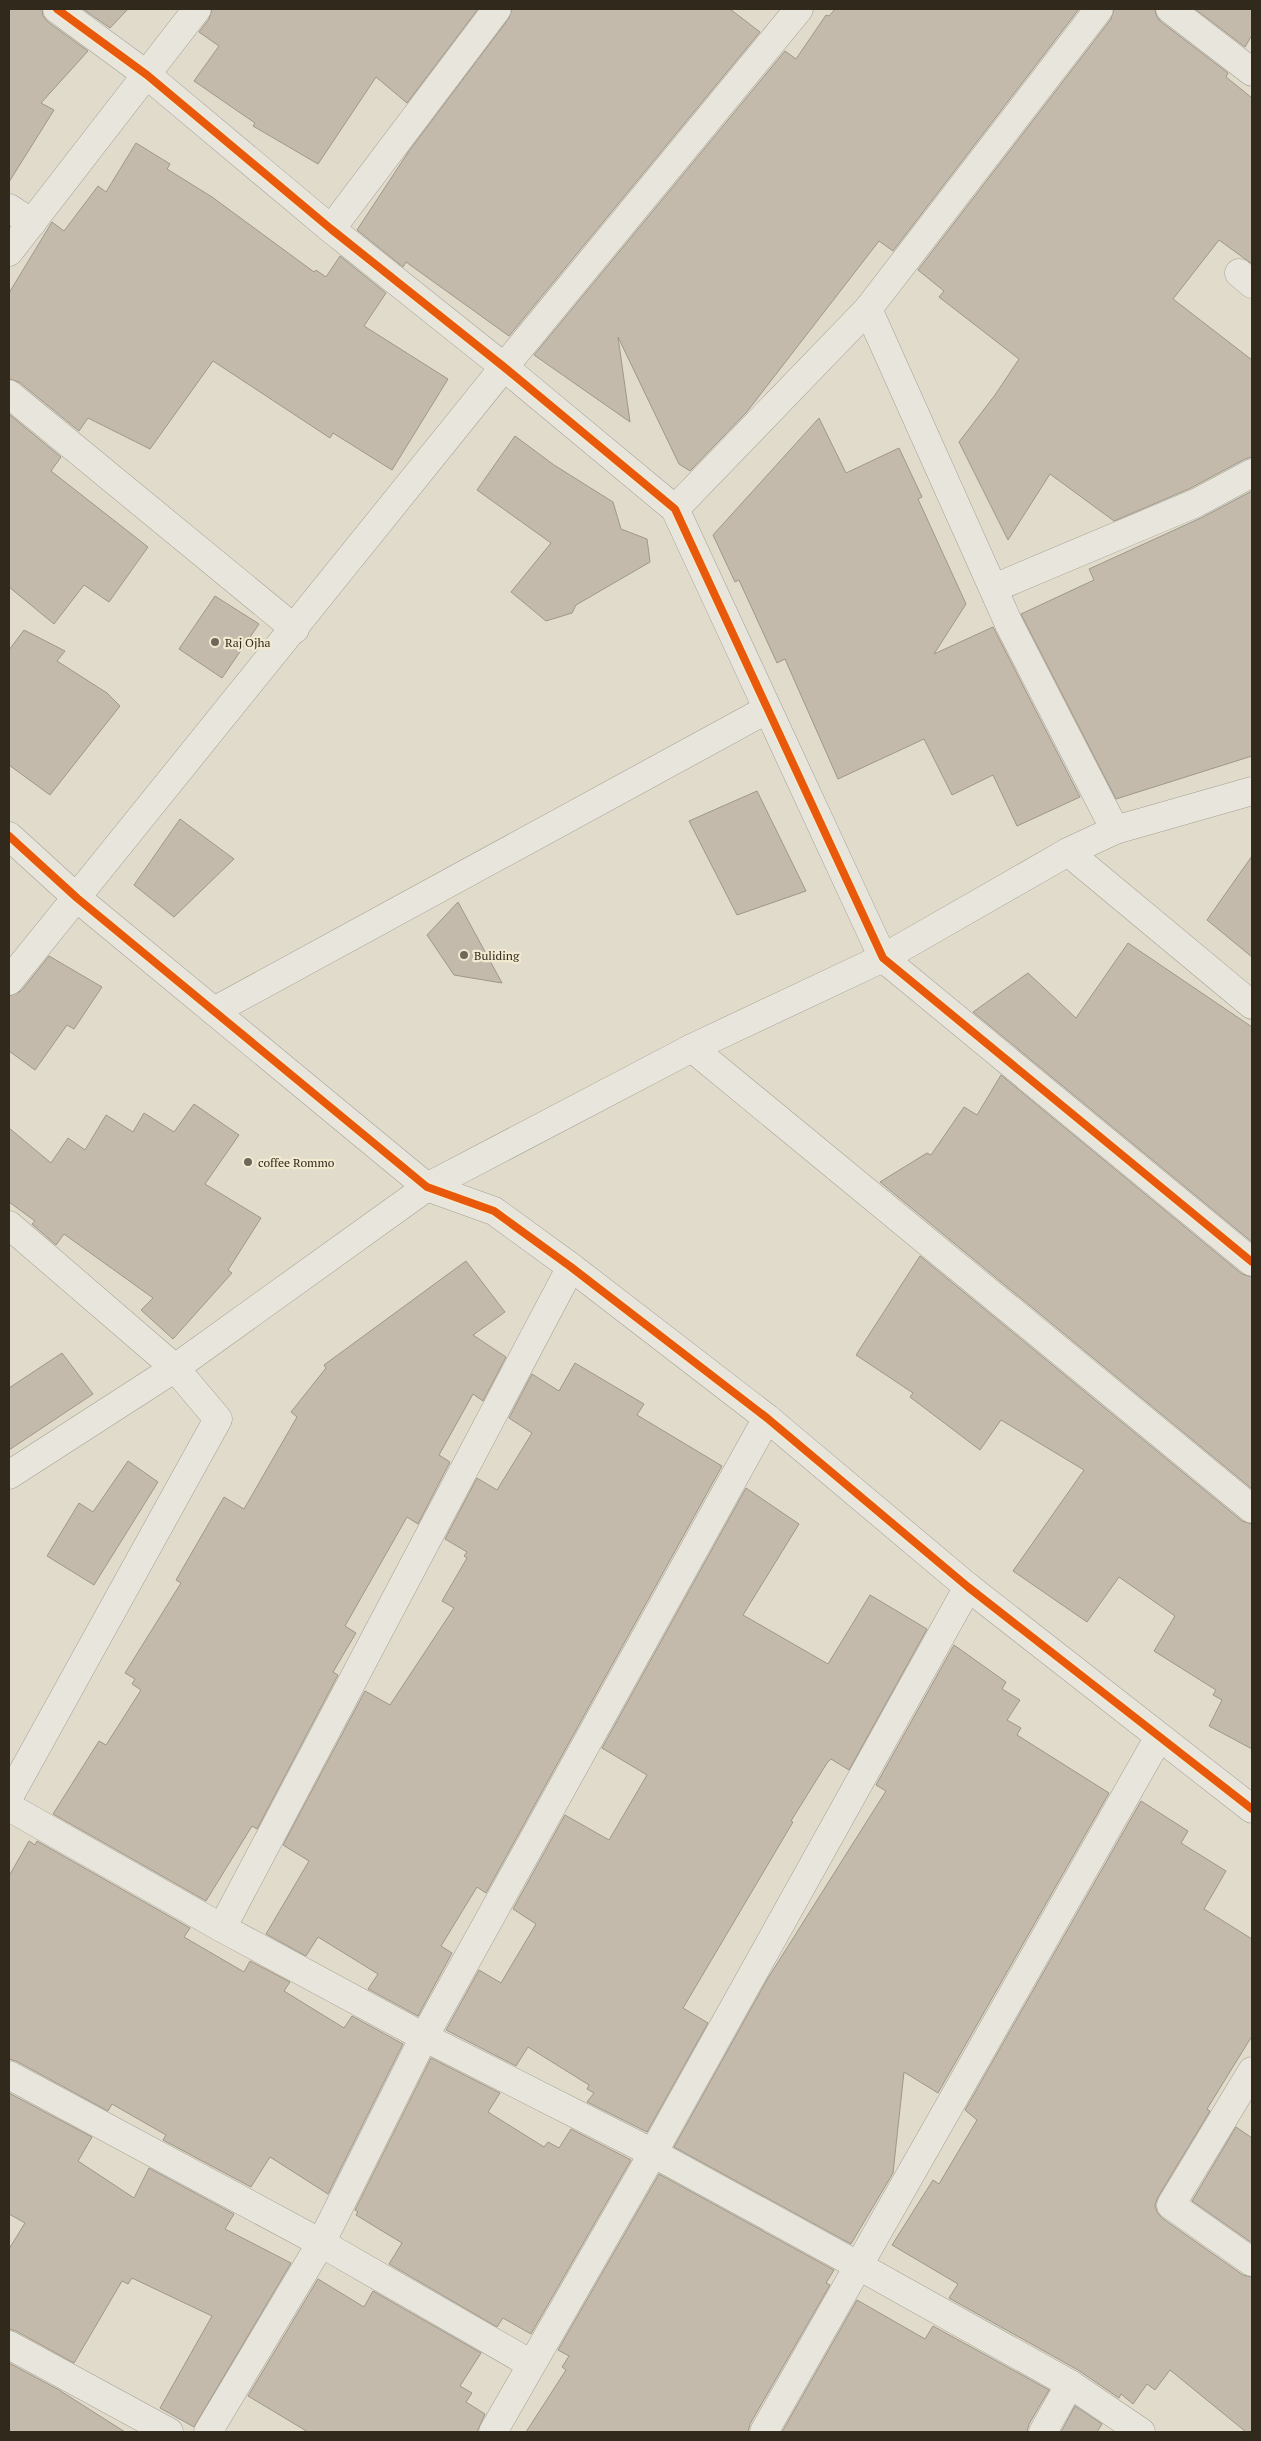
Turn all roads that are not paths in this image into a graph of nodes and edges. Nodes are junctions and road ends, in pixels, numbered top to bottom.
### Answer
1 (57, 9) edge
2 (197, 9) edge
3 (497, 9) edge
4 (798, 9) edge
5 (1099, 9) edge
6 (1170, 9) edge
7 (1248, 60) edge
8 (147, 75) junction
9 (9, 208) edge
10 (32, 223) junction
11 (330, 229) junction
12 (9, 252) edge
13 (868, 309) junction
14 (504, 367) junction
15 (9, 394) edge
16 (1252, 473) edge
17 (675, 509) junction
18 (994, 588) junction
19 (295, 628) junction
20 (766, 710) junction
21 (1252, 791) edge
22 (1115, 830) junction
23 (9, 836) edge
24 (1068, 852) junction
25 (77, 898) junction
26 (883, 958) junction
27 (9, 981) edge
28 (1252, 1005) edge
29 (214, 1011) junction
30 (692, 1048) junction
31 (428, 1187) junction
32 (9, 1225) edge
33 (1252, 1262) edge
34 (571, 1267) junction
35 (175, 1368) junction
36 (767, 1418) junction
37 (9, 1475) edge
38 (1252, 1508) edge
39 (968, 1587) junction
40 (1159, 1737) junction
41 (9, 1797) edge
42 (9, 1807) edge
43 (1252, 1808) edge
44 (222, 1928) junction
45 (424, 2037) junction
46 (1252, 2071) edge
47 (9, 2075) edge
48 (653, 2153) junction
49 (321, 2243) junction
50 (1252, 2262) edge
51 (859, 2266) junction
52 (9, 2346) edge
53 (531, 2364) junction
54 (1070, 2384) junction
55 (169, 2432) edge
56 (208, 2432) edge
57 (492, 2432) edge
58 (764, 2432) edge
59 (1043, 2432) edge
60 (1141, 2432) edge

1 - 8 street
2 - 8 street
3 - 11 street
4 - 14 street
5 - 13 street
6 - 7 street
8 - 10 street
8 - 11 street
9 - 10 street
10 - 12 street
11 - 14 street
13 - 17 street
13 - 18 street
14 - 17 street
14 - 19 street
15 - 19 street
16 - 18 street
17 - 20 street
18 - 22 street
19 - 25 street
20 - 26 street
20 - 29 street
21 - 22 street
22 - 24 street
23 - 25 street
24 - 26 street
24 - 28 street
25 - 27 street
25 - 29 street
26 - 30 street
26 - 33 street
29 - 31 street
30 - 31 street
30 - 38 street
31 - 34 street
31 - 35 street
32 - 35 street
34 - 36 street
34 - 44 street
35 - 37 street
35 - 41 street
36 - 39 street
36 - 45 street
39 - 40 street
39 - 48 street
40 - 43 street
40 - 51 street
42 - 44 street
44 - 45 street
45 - 48 street
45 - 49 street
46 - 50 street
47 - 49 street
48 - 51 street
48 - 53 street
49 - 53 street
49 - 56 street
51 - 54 street
51 - 58 street
52 - 55 street
53 - 57 street
54 - 59 street
54 - 60 street

